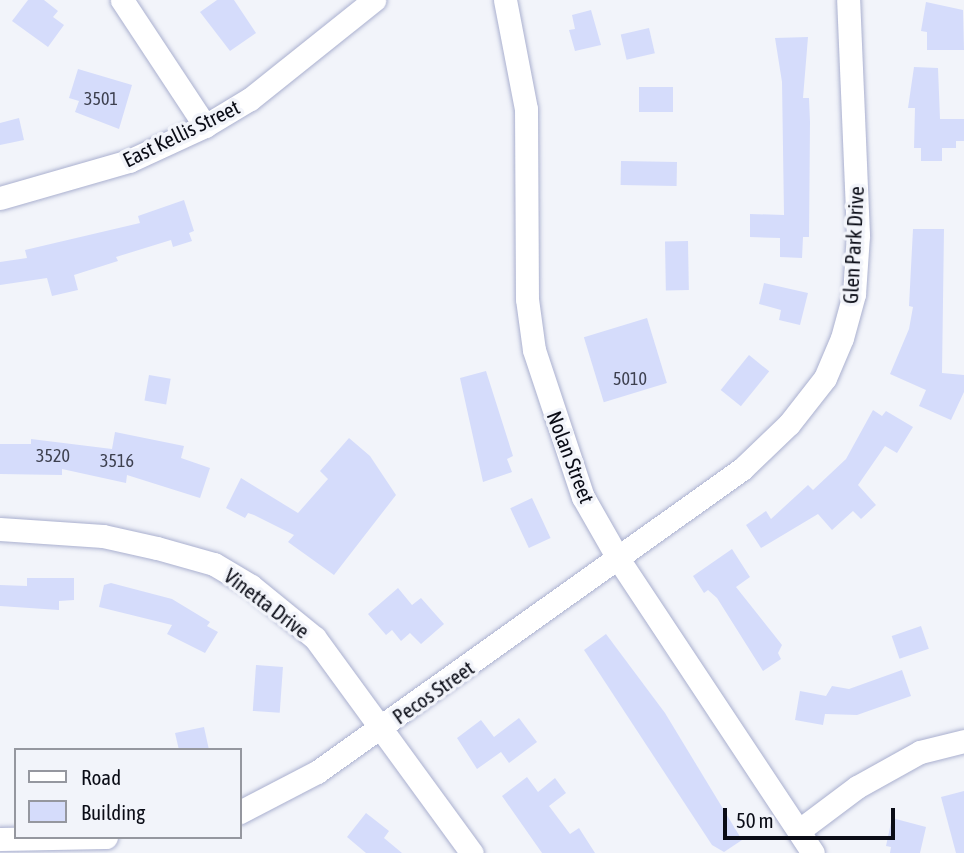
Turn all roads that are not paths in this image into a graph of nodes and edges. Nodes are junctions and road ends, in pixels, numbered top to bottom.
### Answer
1 (122, 0) edge
2 (374, 0) edge
3 (505, 0) edge
4 (848, 0) edge
5 (205, 125) junction
6 (0, 198) edge
7 (0, 528) edge
8 (620, 560) junction
9 (382, 728) junction
10 (964, 741) edge
11 (242, 811) edge
12 (801, 829) junction
13 (472, 853) edge
14 (813, 853) edge

1 - 5 street
2 - 5 street, East Kellis Street
3 - 8 street, Nolan Street
4 - 8 street, Glen Park Drive
5 - 6 street, East Kellis Street
7 - 9 street, Vinetta Drive
8 - 9 street, Pecos Street
8 - 12 street, Nolan Street
9 - 11 street, Pecos Street
9 - 13 street, Vinetta Drive
10 - 12 street
12 - 14 street, Nolan Street

